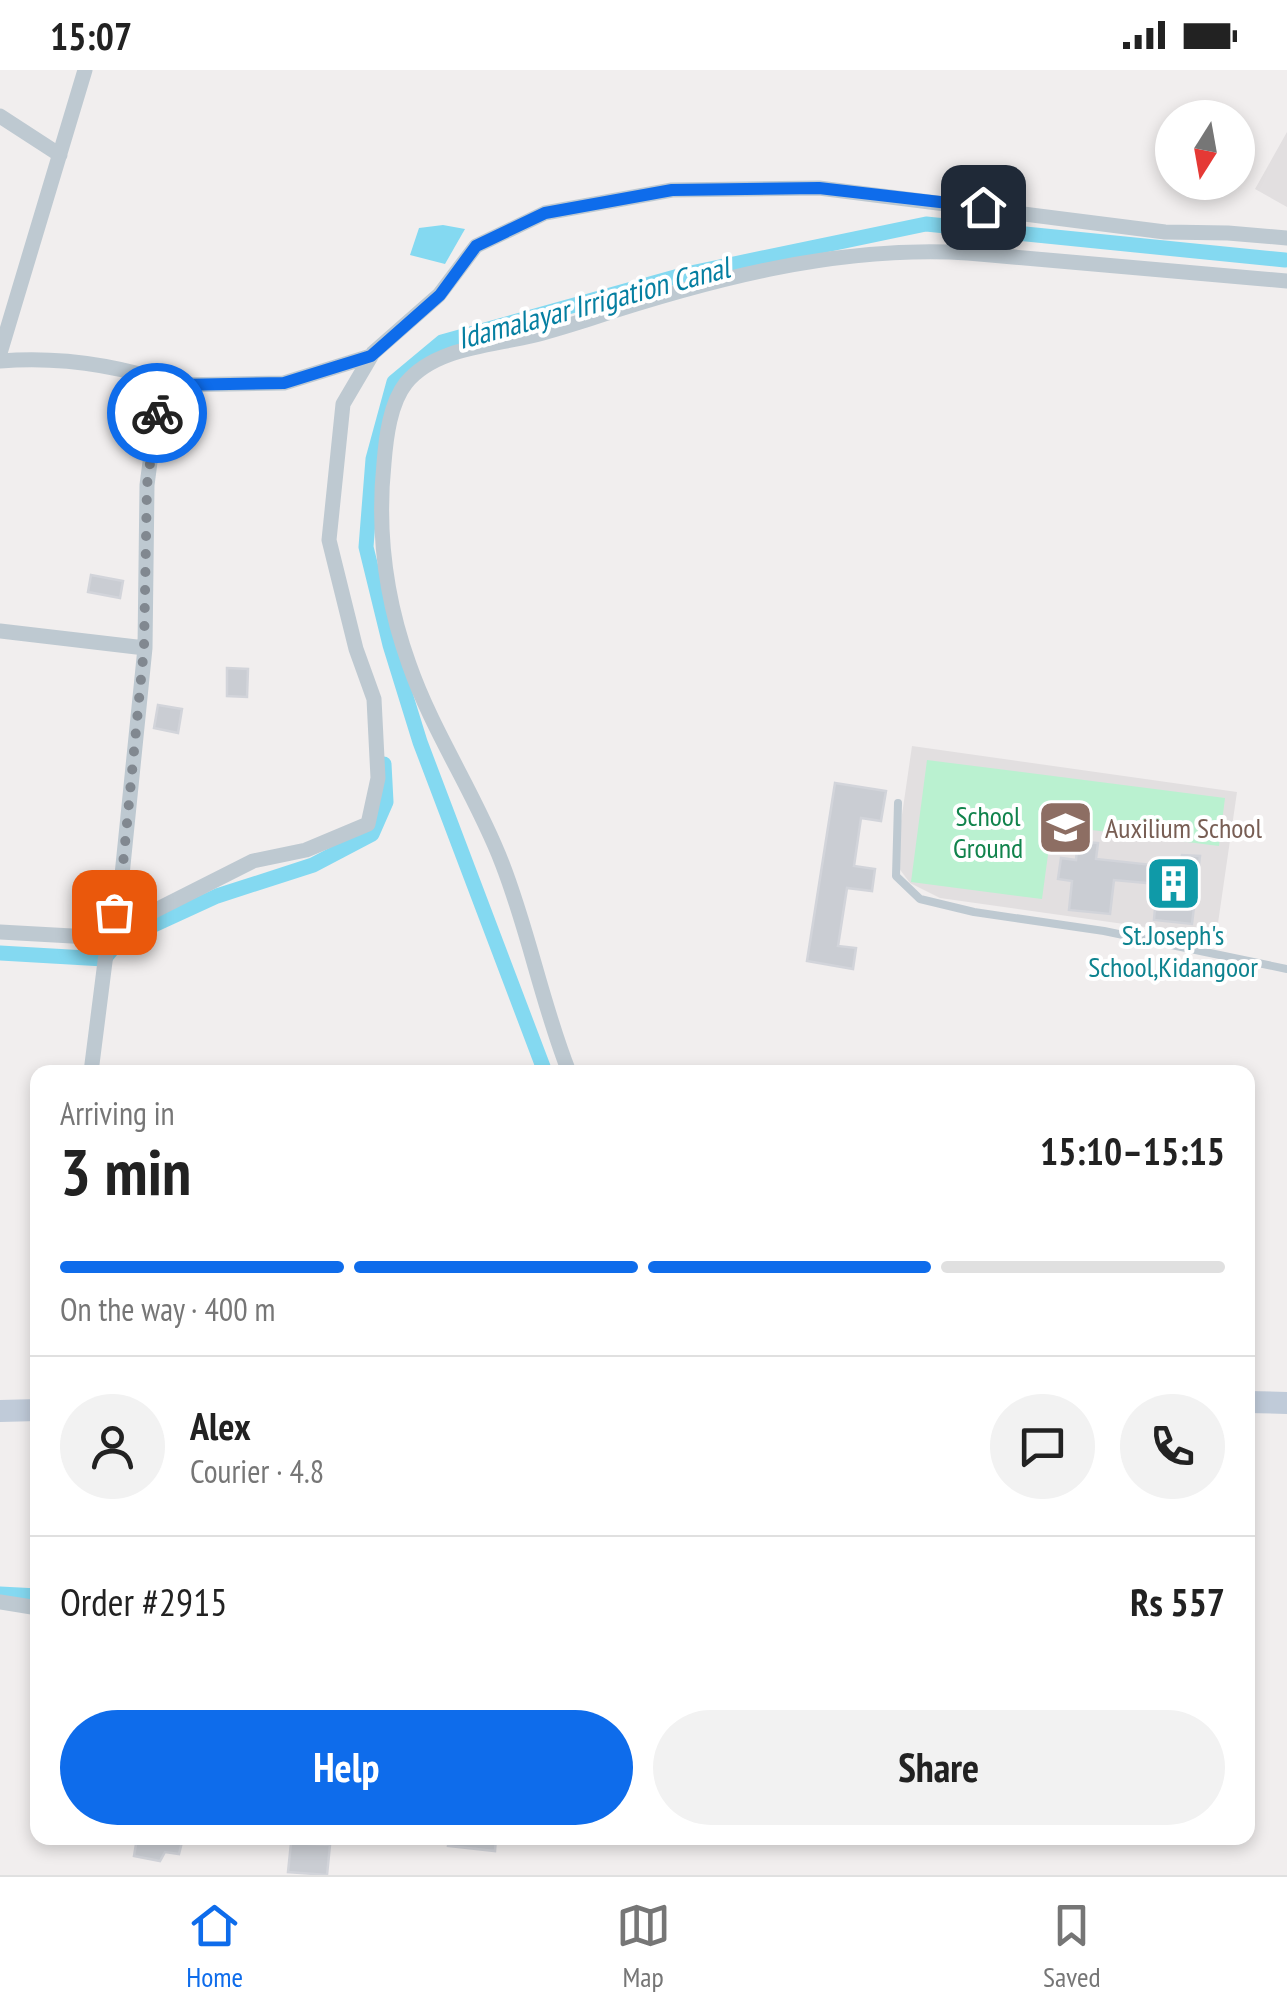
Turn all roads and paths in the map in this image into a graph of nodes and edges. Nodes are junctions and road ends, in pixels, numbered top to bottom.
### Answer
1 (85, 70) edge
2 (0, 116) edge
3 (60, 156) junction
4 (1287, 238) edge
5 (1287, 281) edge
6 (371, 356) junction
7 (0, 357) edge
8 (176, 385) junction
9 (0, 631) edge
10 (144, 648) junction
11 (898, 803) dead end
12 (0, 932) edge
13 (108, 938) junction
14 (1287, 968) edge
15 (91, 1065) edge
16 (566, 1065) edge
17 (1255, 1402) edge
18 (1287, 1403) edge
19 (30, 1410) edge
20 (0, 1411) edge
21 (0, 1602) edge
22 (30, 1607) edge

1 - 3 street
2 - 3 street
3 - 7 street
4 - 6 street
5 - 16 street
6 - 8 street
6 - 13 street
7 - 8 street
8 - 10 street
9 - 10 street
10 - 13 street
11 - 14 lane
12 - 13 street
13 - 15 street
17 - 18 main road
19 - 20 main road
21 - 22 street

